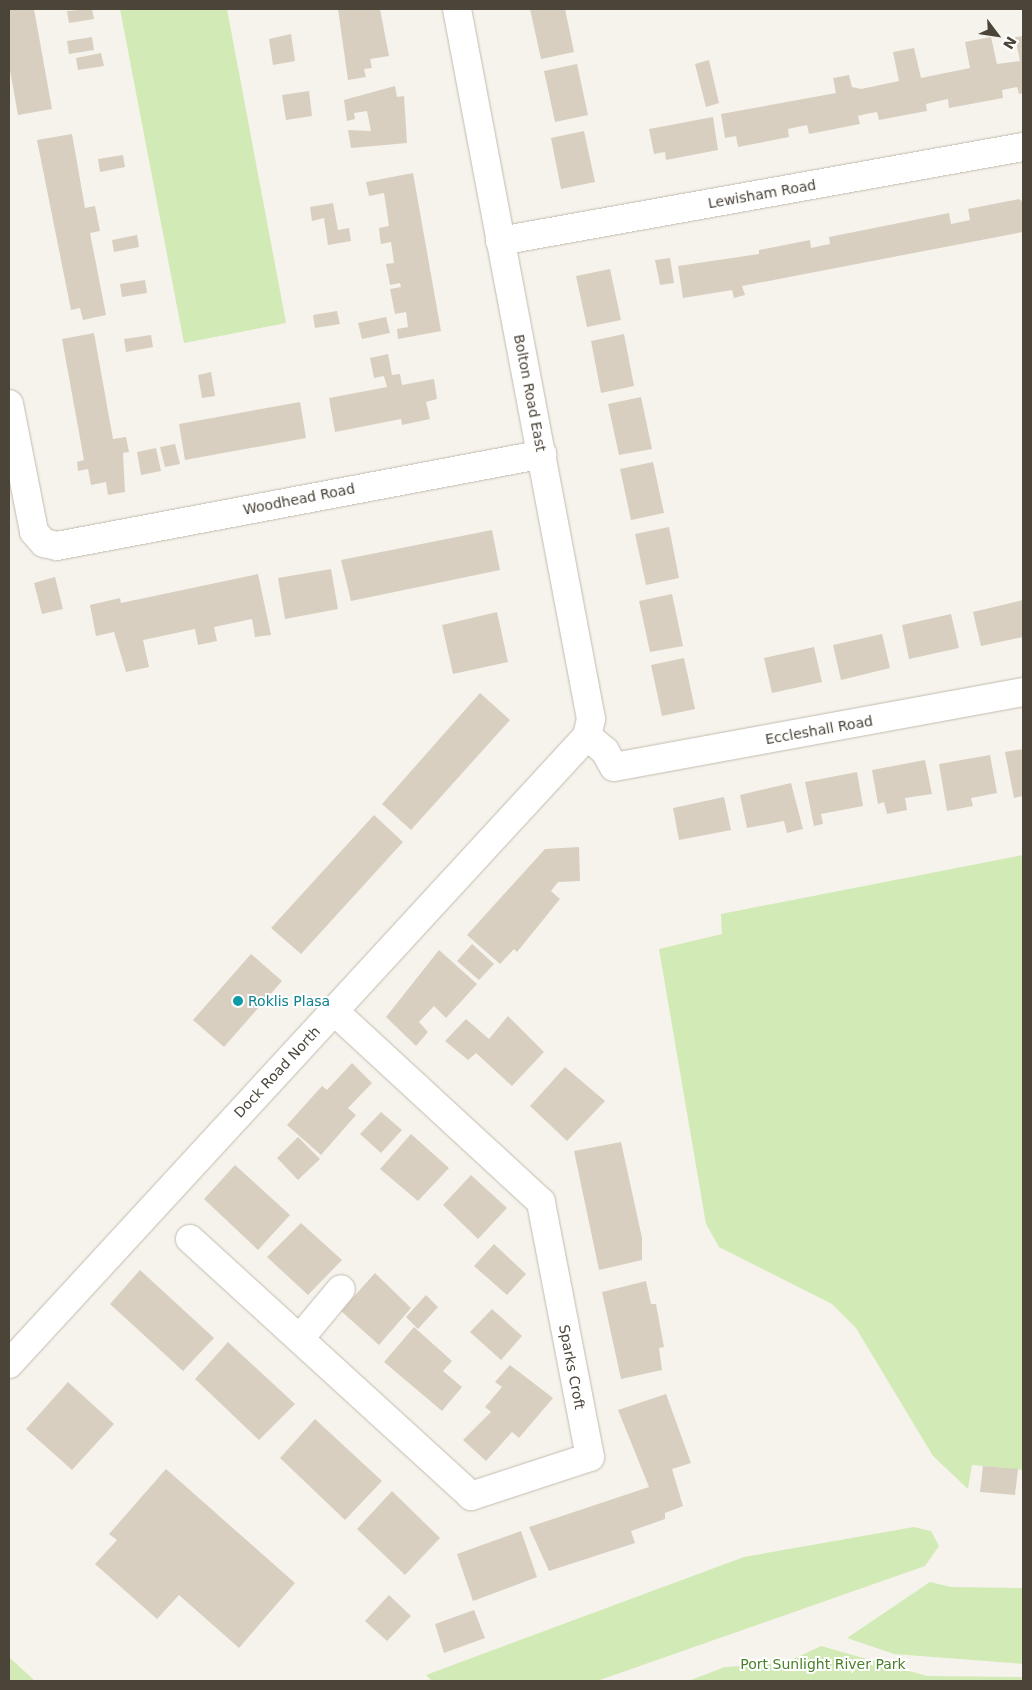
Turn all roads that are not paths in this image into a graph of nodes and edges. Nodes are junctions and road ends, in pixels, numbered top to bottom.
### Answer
1 (457, 9) edge
2 (1023, 147) edge
3 (500, 240) junction
4 (9, 404) edge
5 (542, 454) junction
6 (1023, 692) edge
7 (587, 736) junction
8 (334, 1010) junction
9 (190, 1240) dead end
10 (341, 1290) dead end
11 (301, 1338) junction
12 (9, 1364) edge

1 - 3 street, Bolton Road East
2 - 3 street, Lewisham Road
3 - 5 street, Bolton Road East
4 - 5 street, Woodhead Road
5 - 7 street, Bolton Road East
6 - 7 street, Eccleshall Road
7 - 8 street, Dock Road North
8 - 11 street, Sparks Croft
8 - 12 street, Dock Road North
9 - 11 street, Sparks Croft
10 - 11 street

